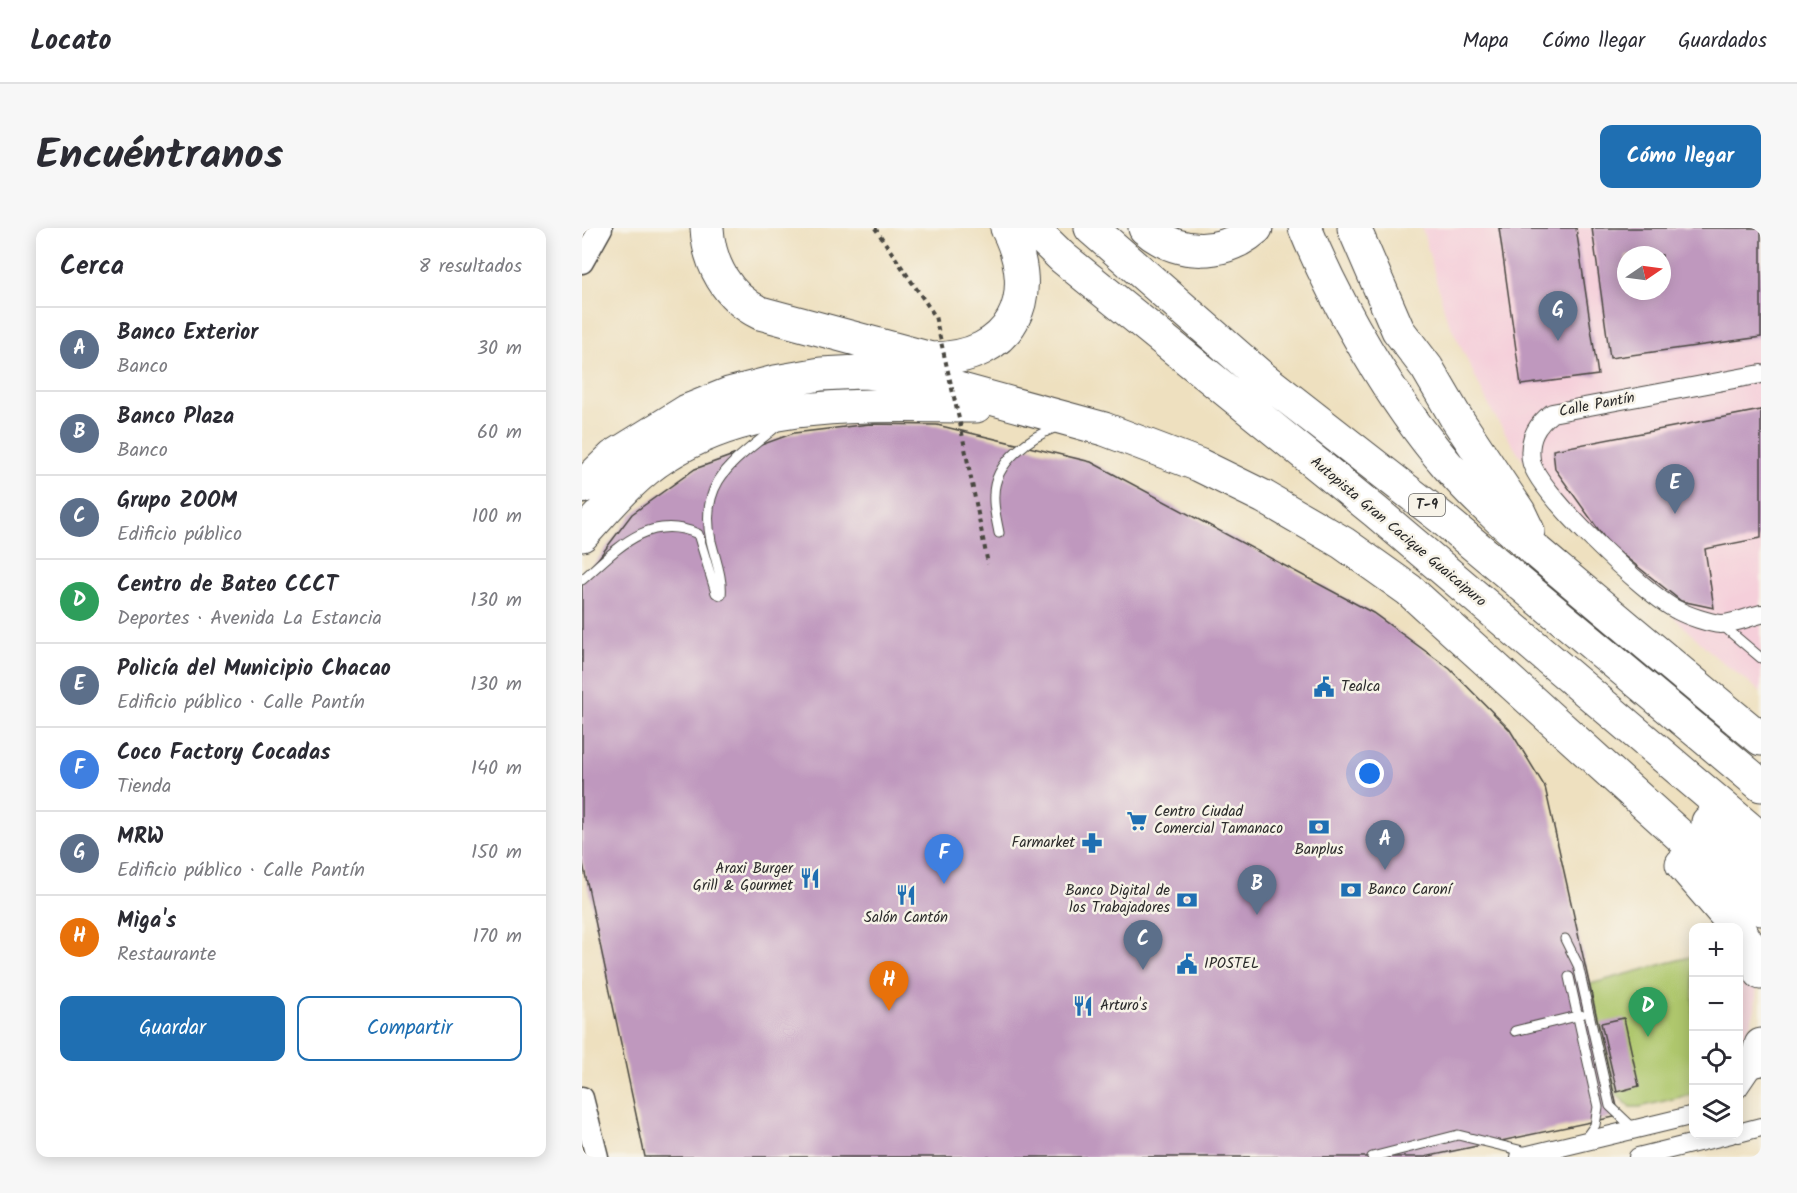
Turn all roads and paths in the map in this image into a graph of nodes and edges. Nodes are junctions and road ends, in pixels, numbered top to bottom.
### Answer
1 (601, 228) edge
2 (707, 228) edge
3 (875, 228) edge
4 (1006, 228) edge
5 (1032, 228) edge
6 (1091, 228) edge
7 (1145, 228) edge
8 (1256, 228) edge
9 (1305, 228) edge
10 (1354, 228) edge
11 (1375, 228) edge
12 (582, 262) edge
13 (1427, 368) junction
14 (1761, 374) edge
15 (1020, 406) junction
16 (798, 409) junction
17 (1078, 420) junction
18 (582, 487) edge
19 (999, 533) dead end
20 (582, 535) edge
21 (1538, 552) junction
22 (988, 564) dead end
23 (582, 580) edge
24 (1761, 614) edge
25 (1721, 624) junction
26 (1761, 658) edge
27 (1761, 739) edge
28 (1667, 761) junction
29 (1761, 784) edge
30 (1647, 808) junction
31 (1761, 839) edge
32 (1761, 872) edge
33 (1761, 909) edge
34 (1734, 923) edge
35 (1743, 936) edge
36 (1565, 939) dead end
37 (1761, 973) edge
38 (1569, 977) dead end
39 (1589, 1013) junction
40 (1578, 1016) junction
41 (1515, 1031) dead end
42 (1760, 1053) edge
43 (1740, 1085) edge
44 (582, 1101) edge
45 (1689, 1116) edge
46 (1642, 1127) junction
47 (1761, 1127) edge
48 (1743, 1131) edge
49 (1711, 1139) edge
50 (1580, 1143) junction
51 (1527, 1155) edge
52 (597, 1156) edge
53 (1372, 1157) edge
54 (1638, 1157) edge

1 - 12 street
2 - 4 highway
3 - 22 path, bridge
5 - 28 highway, Autopista Gran Cacique Guaicaipuro / T-9
6 - 29 highway, T-9
7 - 8 highway
9 - 21 highway
10 - 13 highway
11 - 13 highway
13 - 21 highway
14 - 25 street, Calle Pantín
15 - 16 highway
15 - 17 highway
15 - 18 highway
16 - 20 highway
16 - 23 lane
17 - 19 lane
17 - 30 highway
21 - 27 highway
24 - 25 street
25 - 26 lane
28 - 31 highway, Autopista Gran Cacique Guaicaipuro / T-9
28 - 32 highway
30 - 33 highway
30 - 34 highway
35 - 37 highway
36 - 39 lane
38 - 40 lane
39 - 40 lane
39 - 46 lane
40 - 41 lane
40 - 50 lane
42 - 43 street
44 - 52 street
45 - 46 street
46 - 50 street
47 - 48 street
49 - 54 street
50 - 51 street
51 - 53 lane

